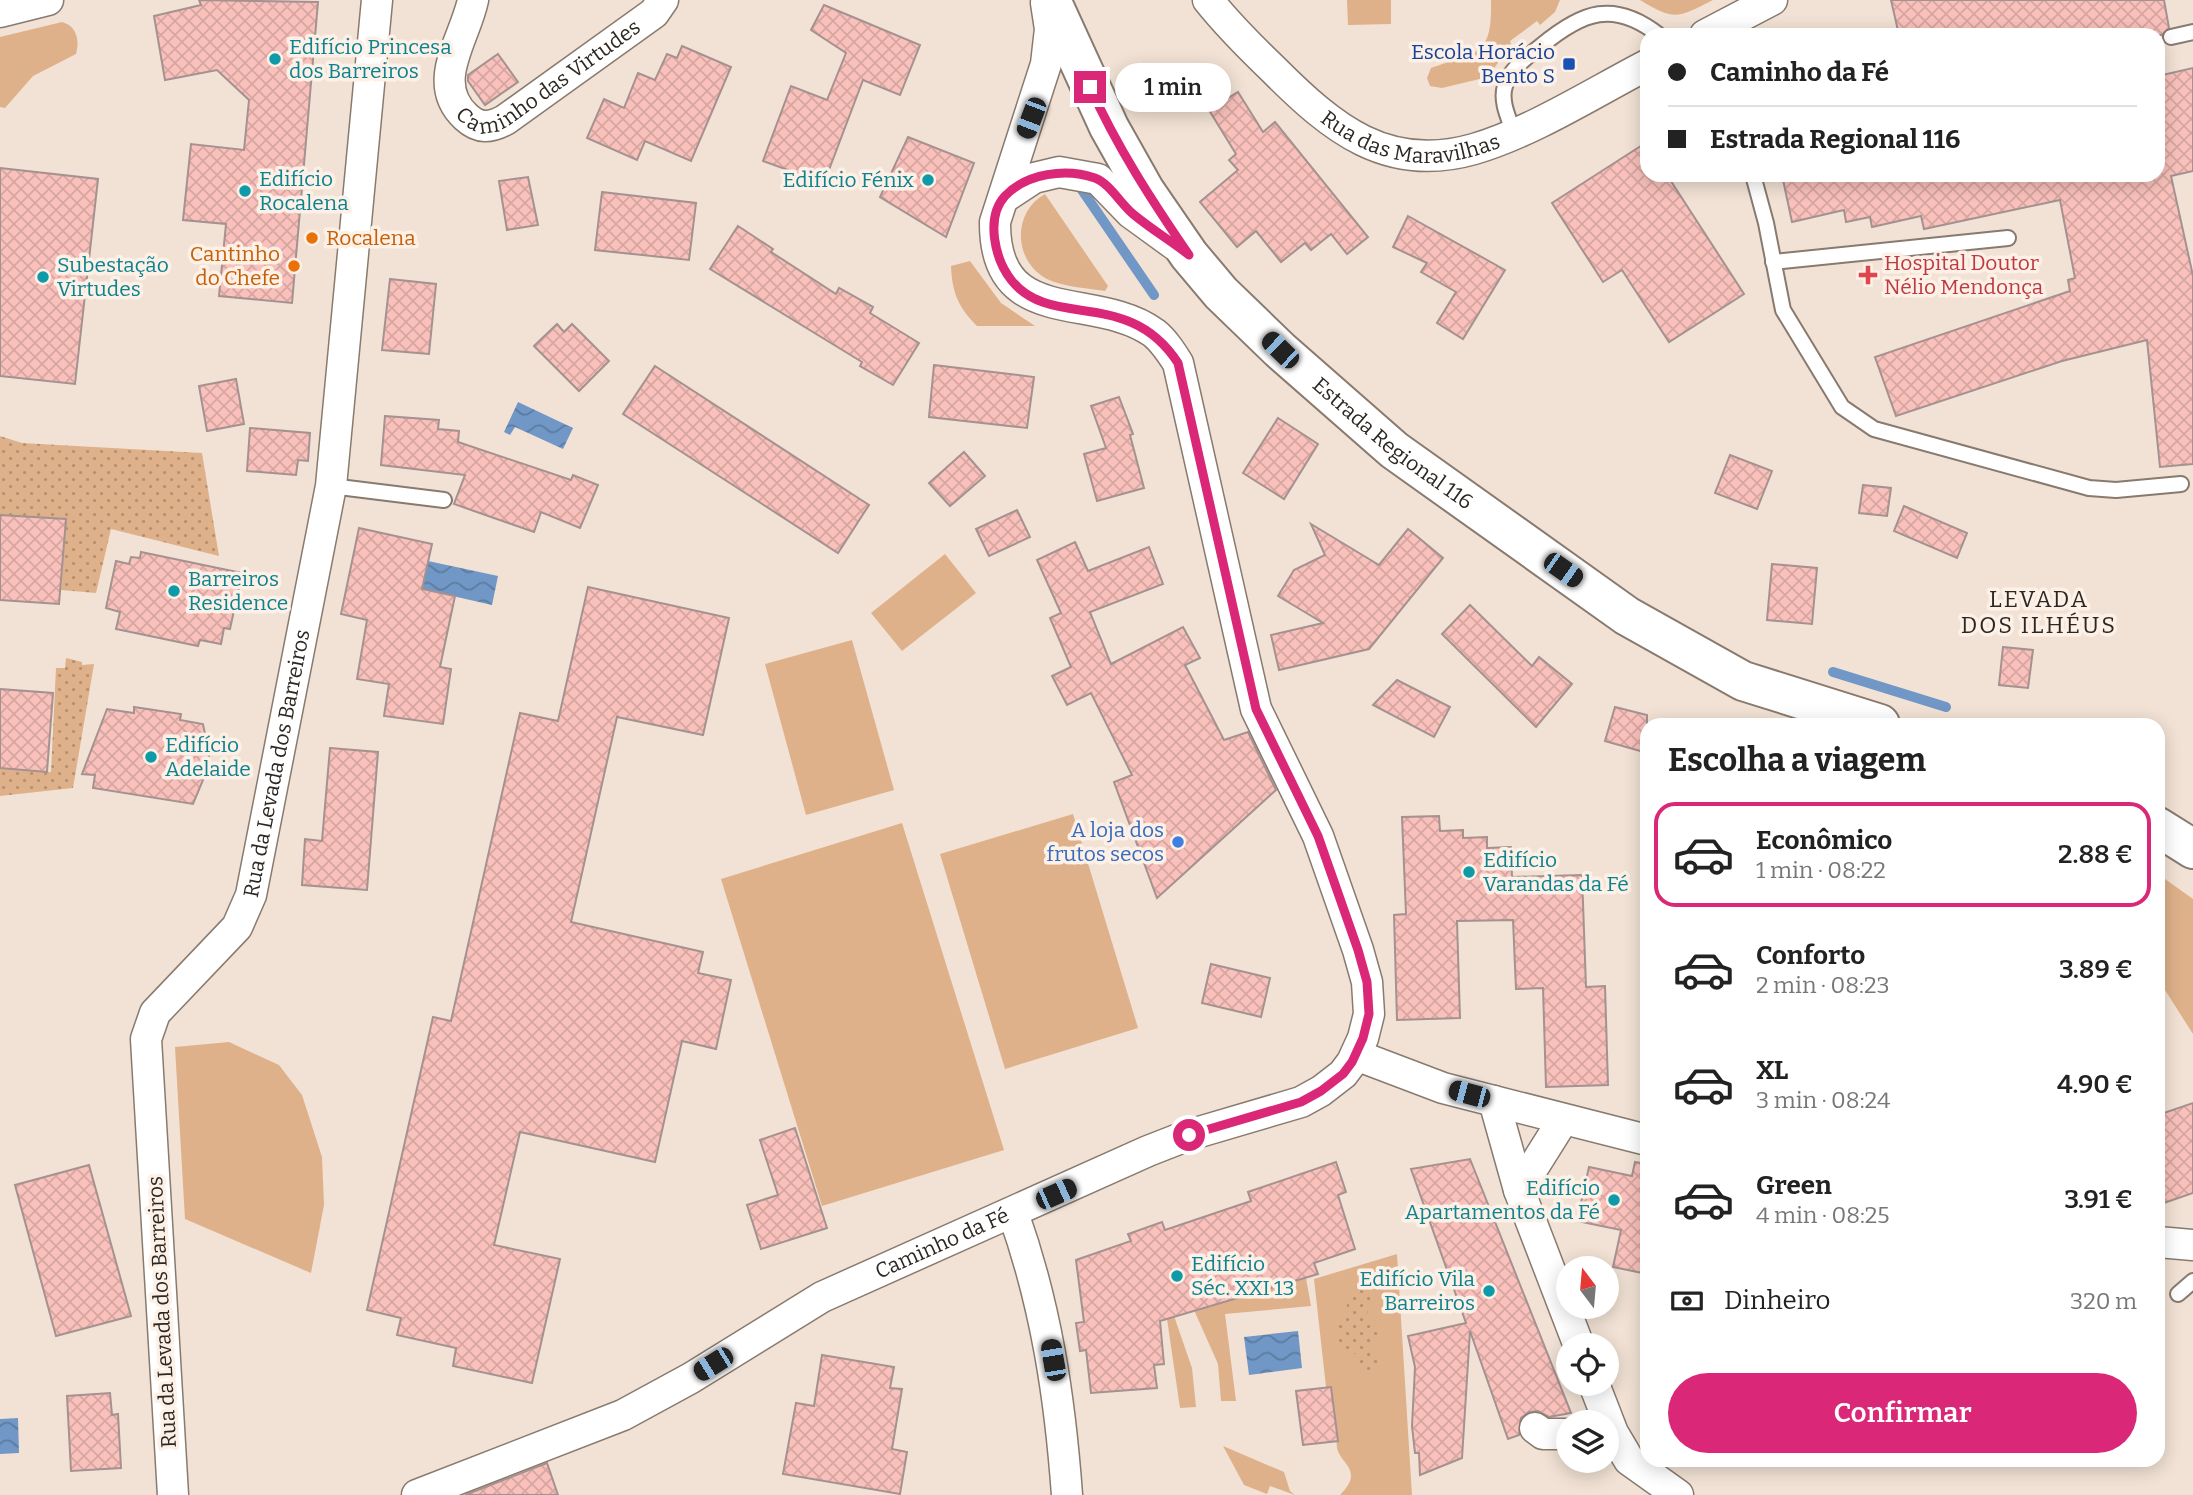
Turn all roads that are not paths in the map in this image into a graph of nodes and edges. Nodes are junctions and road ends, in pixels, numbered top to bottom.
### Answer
1 (48, 0) edge
2 (377, 0) edge
3 (473, 0) edge
4 (663, 0) edge
5 (1046, 0) edge
6 (1051, 0) edge
7 (1208, 0) edge
8 (1772, 0) edge
9 (0, 12) edge
10 (1651, 28) edge
11 (1718, 28) edge
12 (2193, 32) edge
13 (2171, 37) dead end
14 (1640, 69) edge
15 (1514, 133) junction
16 (1755, 182) edge
17 (1005, 197) junction
18 (2008, 238) dead end
19 (1189, 255) junction
20 (1773, 262) junction
21 (2181, 484) dead end
22 (331, 486) junction
23 (444, 500) dead end
24 (1861, 718) edge
25 (2165, 831) edge
26 (2193, 849) edge
27 (1356, 1055) junction
28 (1494, 1101) junction
29 (1563, 1120) junction
30 (1640, 1138) edge
31 (1519, 1190) junction
32 (1013, 1213) junction
33 (2165, 1243) edge
34 (2193, 1245) edge
35 (2193, 1281) edge
36 (2178, 1294) dead end
37 (1574, 1333) edge
38 (1535, 1428) dead end
39 (1556, 1434) edge
40 (1619, 1446) edge
41 (173, 1495) edge
42 (417, 1495) edge
43 (1067, 1495) edge
44 (1678, 1495) edge

1 - 9 street
2 - 22 street, Rua da Levada dos Barreiros
3 - 4 street, Caminho das Virtudes
5 - 17 street, Caminho da Fé
6 - 19 main road, Estrada Regional 116
7 - 15 street, Rua das Maravilhas
8 - 11 street
10 - 15 lane
12 - 13 lane
14 - 15 street, Rua das Maravilhas
16 - 20 lane
17 - 19 street
17 - 27 street, Caminho da Fé
18 - 20 lane
19 - 24 main road, Estrada Regional 116
20 - 21 lane
22 - 23 lane
22 - 41 street, Rua da Levada dos Barreiros
25 - 26 main road
27 - 28 street
27 - 32 street, Caminho da Fé
28 - 29 street
28 - 31 street
29 - 30 street
29 - 31 street
31 - 37 street
32 - 42 street, Caminho da Fé
32 - 43 street
33 - 34 street
35 - 36 lane
38 - 39 street
40 - 44 street

